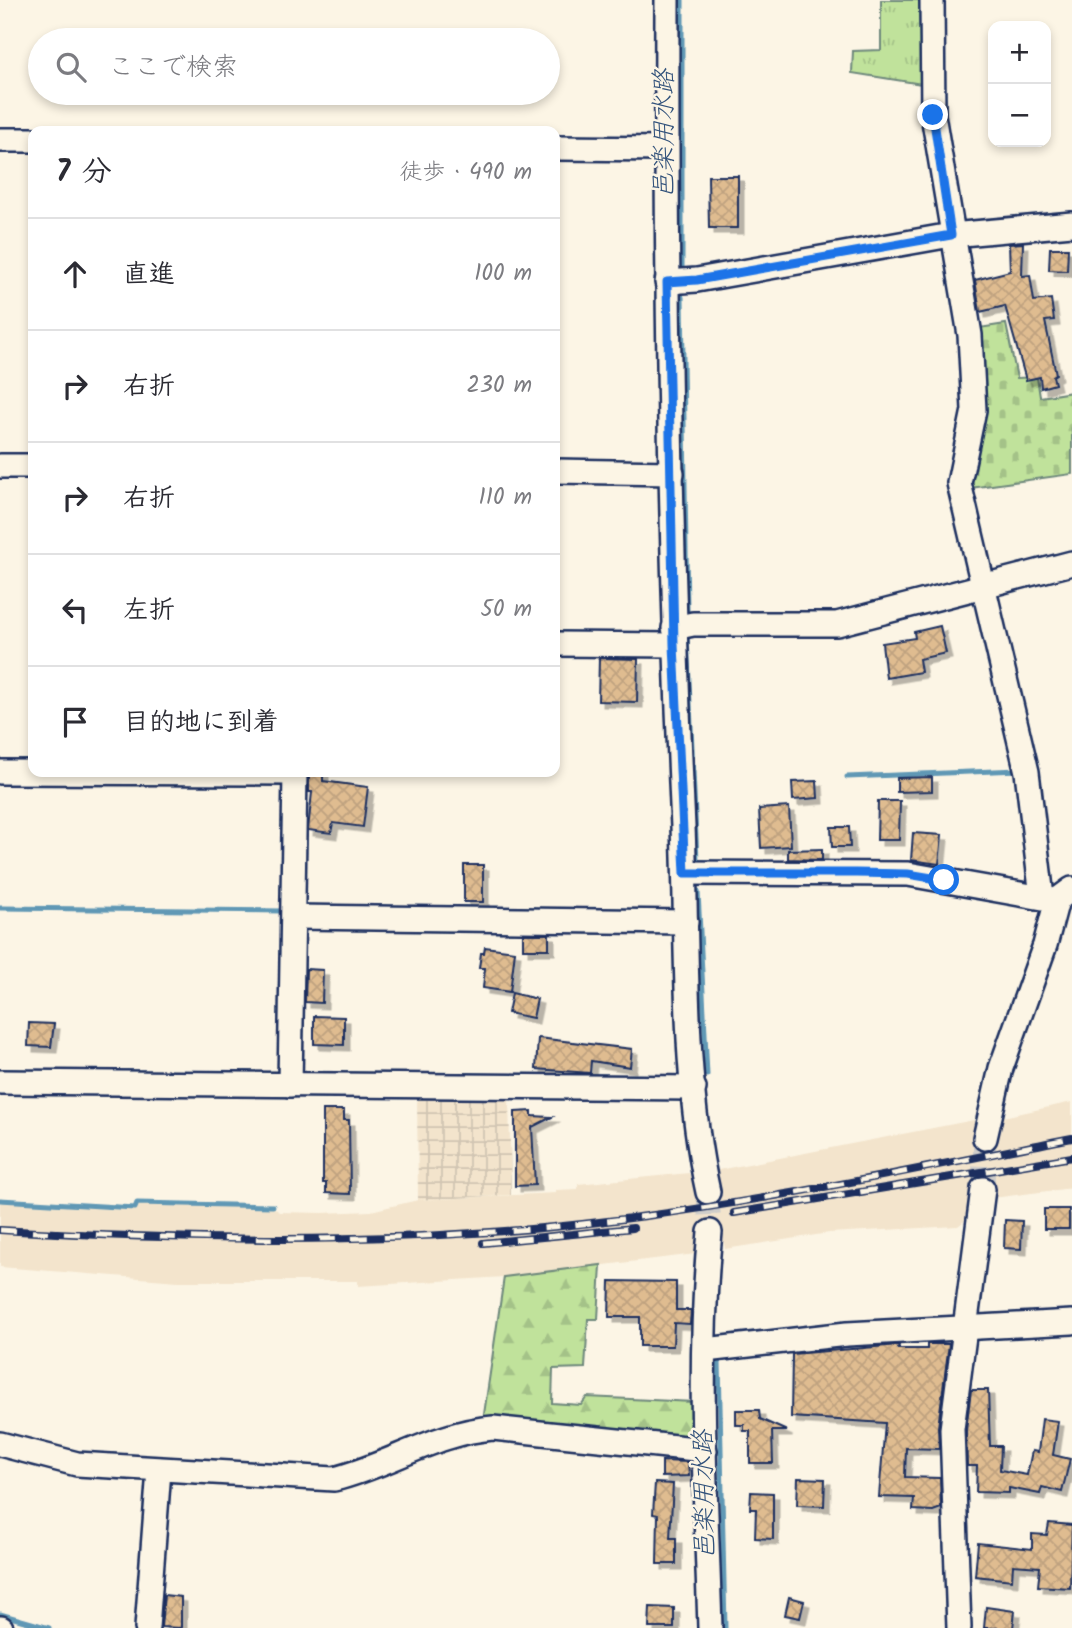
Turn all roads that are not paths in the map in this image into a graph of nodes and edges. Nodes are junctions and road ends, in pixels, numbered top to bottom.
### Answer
1 (667, 0) edge
2 (932, 0) edge
3 (0, 140) edge
4 (28, 140) edge
5 (560, 148) edge
6 (666, 149) junction
7 (1072, 224) edge
8 (951, 235) junction
9 (667, 282) junction
10 (0, 466) edge
11 (28, 466) edge
12 (560, 471) edge
13 (672, 473) junction
14 (1072, 563) edge
15 (985, 585) junction
16 (674, 636) junction
17 (560, 644) edge
18 (0, 772) edge
19 (28, 772) edge
20 (295, 777) edge
21 (685, 873) junction
22 (1057, 895) edge
23 (294, 917) junction
24 (686, 922) junction
25 (0, 1082) edge
26 (290, 1085) junction
27 (694, 1088) junction
28 (985, 1138) tunnel mouth
29 (983, 1189) tunnel mouth
30 (708, 1192) tunnel mouth
31 (710, 1232) tunnel mouth
32 (1072, 1322) edge
33 (965, 1328) junction
34 (705, 1350) junction
35 (0, 1444) edge
36 (705, 1450) junction
37 (159, 1470) junction
38 (147, 1628) edge
39 (710, 1628) edge
40 (959, 1628) edge

1 - 6 street
2 - 8 street
3 - 4 street
5 - 6 street
6 - 9 street
7 - 8 street
8 - 9 street
8 - 15 street
9 - 13 street
10 - 11 street
12 - 13 street
13 - 16 street
14 - 15 street
15 - 16 street
15 - 22 street
16 - 17 street
16 - 21 street
18 - 19 street
20 - 23 street
21 - 22 street
21 - 24 street
22 - 28 street
23 - 24 street
23 - 26 street
24 - 27 street
25 - 26 street
26 - 27 street
27 - 30 street
29 - 33 street
31 - 34 street
32 - 33 street
33 - 34 street
33 - 40 street
34 - 36 street
35 - 37 street
36 - 37 street
36 - 39 street
37 - 38 street

